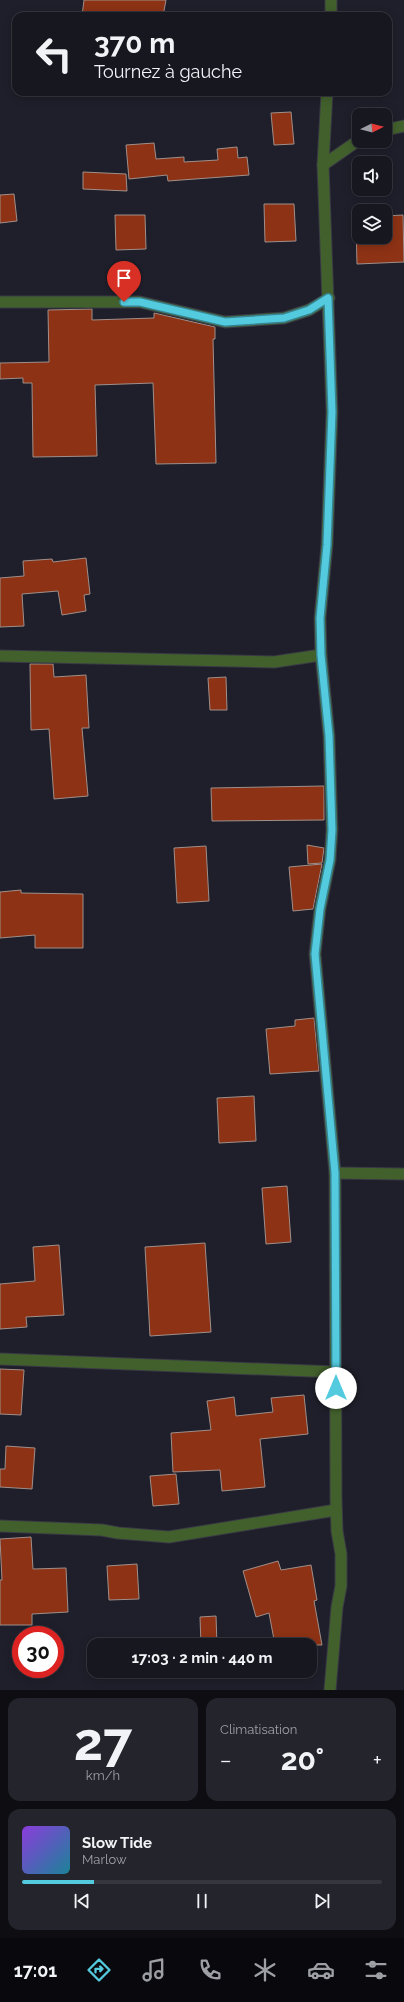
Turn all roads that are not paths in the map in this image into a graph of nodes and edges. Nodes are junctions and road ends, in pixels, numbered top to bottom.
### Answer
1 (331, 0) edge
2 (331, 12) edge
3 (327, 96) edge
4 (404, 126) edge
5 (392, 129) edge
6 (352, 145) edge
7 (323, 165) junction
8 (328, 298) junction
9 (0, 302) edge
10 (321, 655) junction
11 (0, 656) edge
12 (335, 1173) junction
13 (404, 1174) edge
14 (0, 1360) edge
15 (336, 1372) junction
16 (336, 1510) junction
17 (0, 1526) edge
18 (330, 1690) edge

1 - 2 street
3 - 7 street
4 - 5 street
6 - 7 street
7 - 8 street
8 - 9 street
8 - 10 street
10 - 11 street
10 - 12 street
12 - 13 street
12 - 15 street
14 - 15 street
15 - 16 street
16 - 17 street
16 - 18 street

